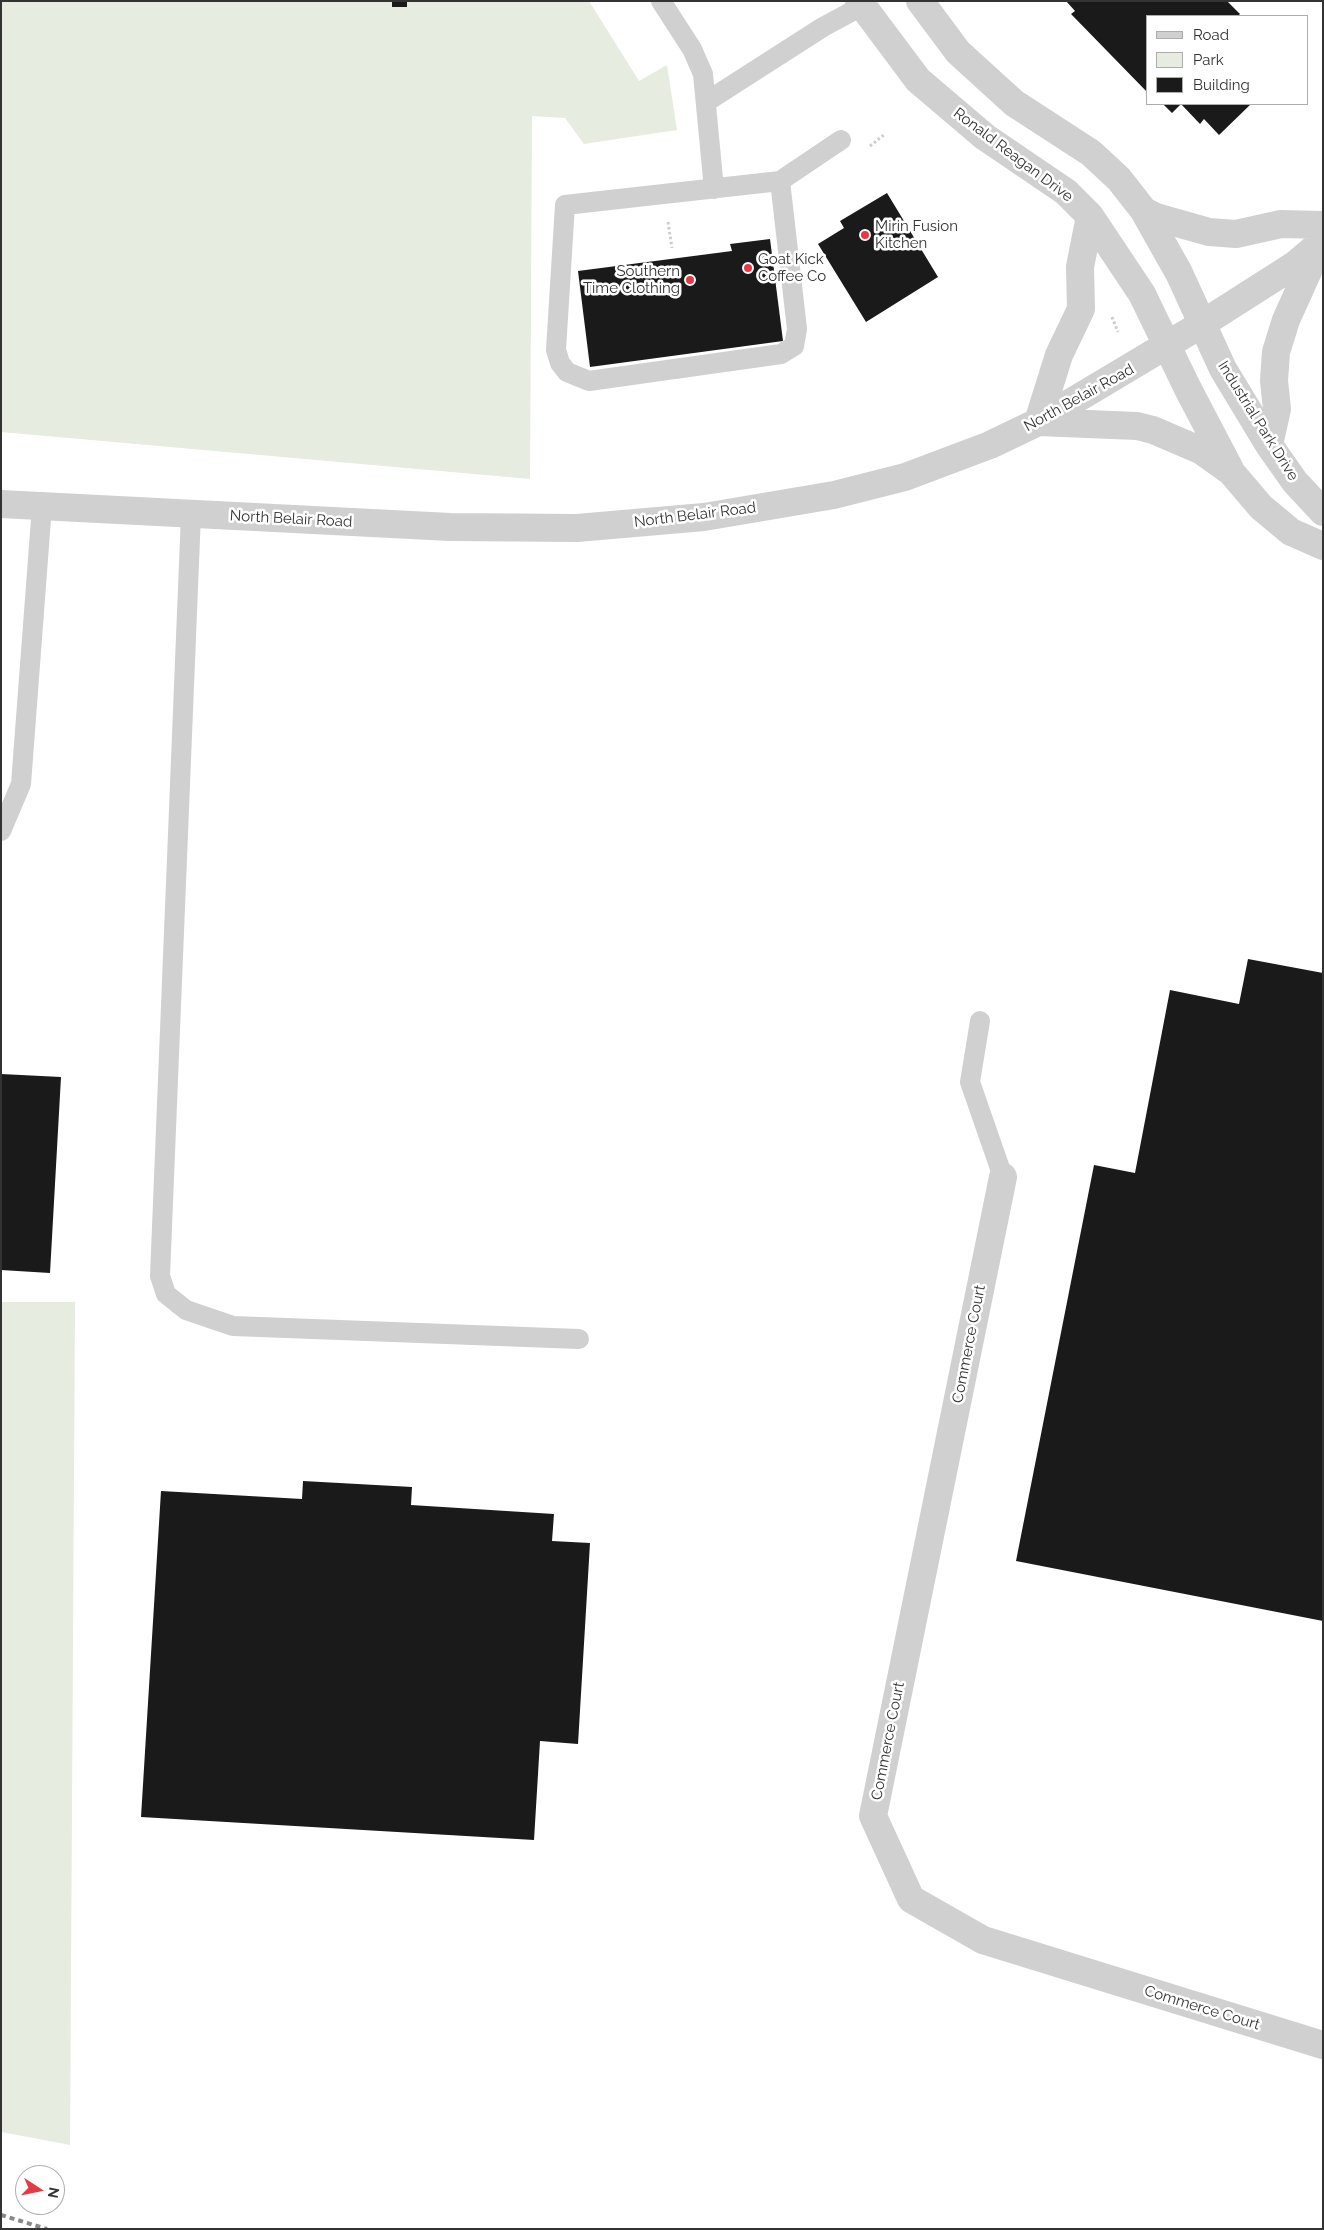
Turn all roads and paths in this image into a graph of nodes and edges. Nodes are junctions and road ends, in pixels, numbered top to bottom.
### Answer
1 (661, 1) edge
2 (920, 1) edge
3 (864, 3) edge
4 (706, 102) junction
5 (841, 140) dead end
6 (780, 182) junction
7 (714, 189) junction
8 (1144, 211) junction
9 (668, 215) dead end
10 (1090, 216) junction
11 (1322, 237) edge
12 (672, 248) dead end
13 (1110, 310) dead end
14 (1202, 324) junction
15 (1118, 332) dead end
16 (1167, 346) junction
17 (1038, 422) junction
18 (1269, 445) junction
19 (1232, 472) junction
20 (1, 504) edge
21 (42, 506) junction
22 (1323, 512) edge
23 (191, 514) junction
24 (1323, 546) edge
25 (1, 831) edge
26 (980, 1020) dead end
27 (1003, 1177) joint
28 (579, 1339) dead end
29 (1323, 2045) edge

1 - 4 lane
2 - 8 street
3 - 4 lane
3 - 10 street, Ronald Reagan Drive
4 - 7 lane
5 - 6 lane
6 - 7 lane
6 - 7 lane
8 - 11 street
8 - 14 street
9 - 12 path
10 - 16 street, Ronald Reagan Drive
10 - 17 street
11 - 14 street, North Belair Road
11 - 18 street
13 - 15 path
14 - 16 street, North Belair Road
14 - 18 street, Industrial Park Drive
16 - 17 street, North Belair Road
16 - 19 street
17 - 19 street
17 - 23 street, North Belair Road
18 - 22 street, Industrial Park Drive
19 - 24 street
20 - 21 street, North Belair Road
21 - 23 street, North Belair Road
21 - 25 lane
23 - 28 lane
26 - 27 lane
27 - 29 street, Commerce Court

